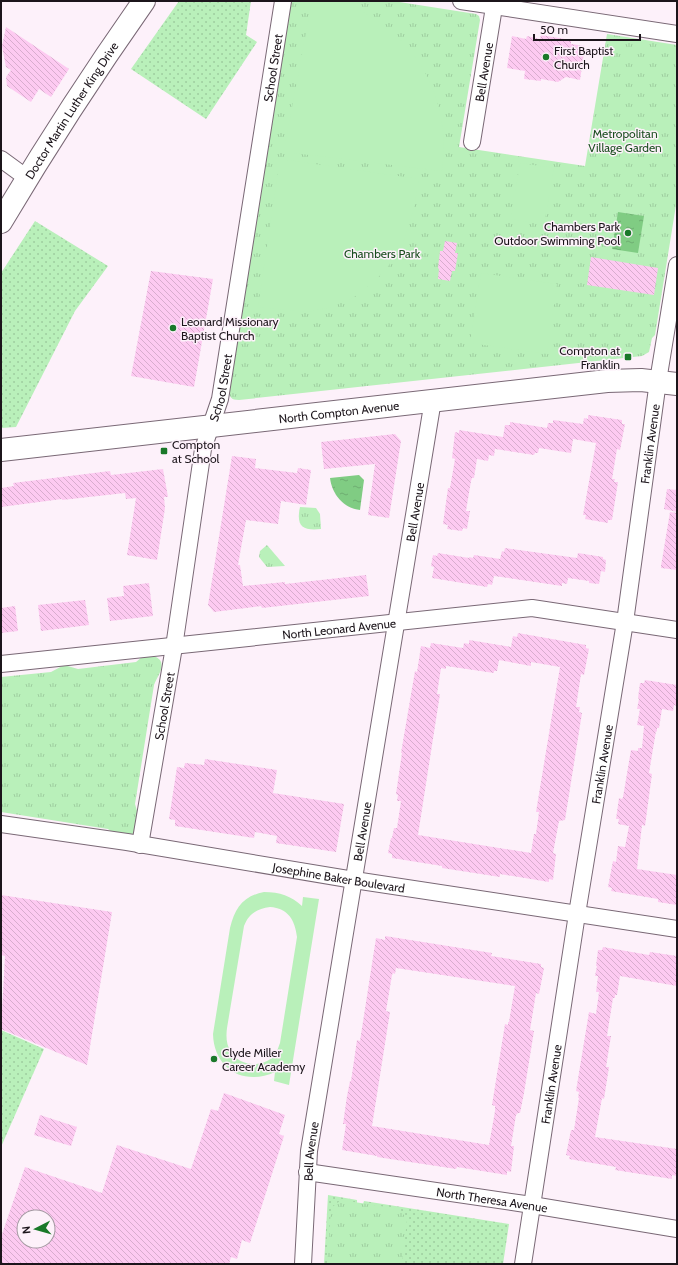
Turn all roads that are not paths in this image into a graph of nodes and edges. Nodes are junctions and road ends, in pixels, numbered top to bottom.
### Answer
1 (144, 1) edge
2 (283, 1) edge
3 (461, 1) edge
4 (494, 4) edge
5 (677, 34) edge
6 (472, 142) dead end
7 (1, 159) edge
8 (27, 178) junction
9 (1, 222) edge
10 (677, 265) edge
11 (668, 383) edge
12 (433, 400) junction
13 (211, 427) junction
14 (1, 450) edge
15 (398, 621) junction
16 (625, 622) junction
17 (677, 630) edge
18 (174, 647) junction
19 (1, 664) edge
20 (1, 824) edge
21 (140, 844) junction
22 (354, 880) junction
23 (577, 914) junction
24 (677, 929) edge
25 (307, 1172) junction
26 (532, 1206) junction
27 (677, 1229) edge
28 (303, 1264) edge
29 (523, 1264) edge

1 - 8 main road, Doctor Martin Luther King Drive
2 - 13 street, School Street
3 - 4 street
4 - 5 street
4 - 6 street, Bell Avenue
7 - 8 street
8 - 9 main road, Doctor Martin Luther King Drive
10 - 11 street, Franklin Avenue
11 - 12 main road, North Compton Avenue
11 - 16 street, Franklin Avenue
12 - 13 main road, North Compton Avenue
12 - 15 street, Bell Avenue
13 - 14 main road, North Compton Avenue
13 - 18 street, School Street
15 - 16 street, North Leonard Avenue
15 - 18 street, North Leonard Avenue
15 - 22 street, Bell Avenue
16 - 17 street, North Leonard Avenue
16 - 23 street, Franklin Avenue
18 - 19 street, North Leonard Avenue
18 - 21 street, School Street
20 - 21 street, Josephine Baker Boulevard
21 - 22 street, Josephine Baker Boulevard
22 - 23 street, Josephine Baker Boulevard
22 - 25 street, Bell Avenue
23 - 24 street, Josephine Baker Boulevard
23 - 26 street, Franklin Avenue
25 - 26 street, North Theresa Avenue
25 - 28 street, Bell Avenue
26 - 27 street, North Theresa Avenue
26 - 29 street, Franklin Avenue

